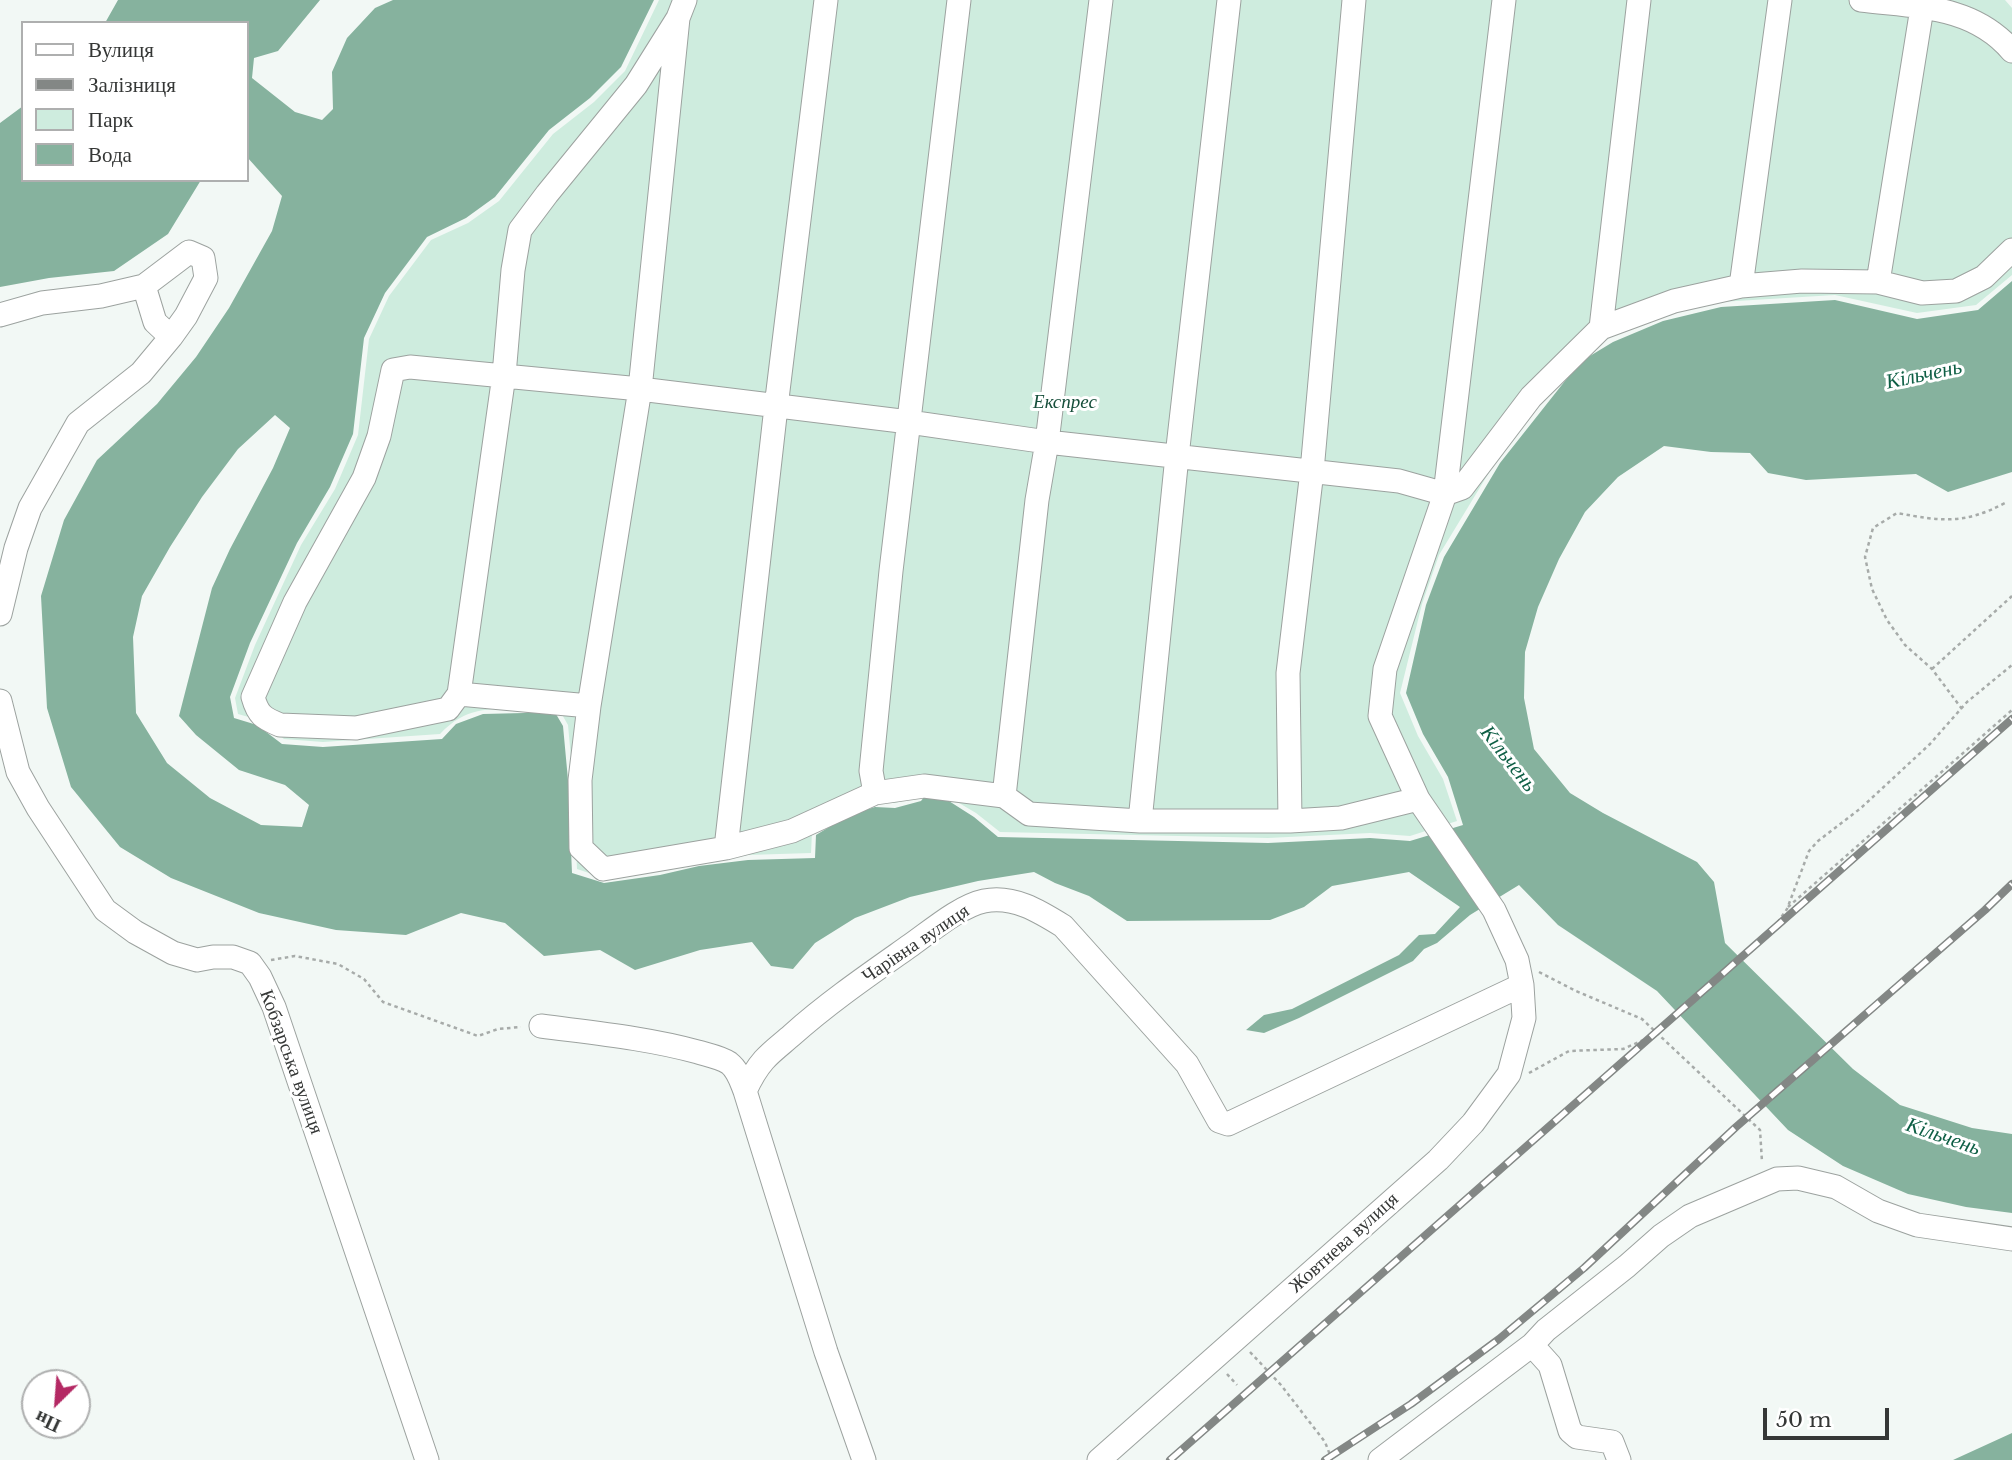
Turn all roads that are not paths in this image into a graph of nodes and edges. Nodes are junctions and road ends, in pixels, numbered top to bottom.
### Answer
1 (826, 0) edge
2 (959, 0) edge
3 (1101, 0) edge
4 (1229, 0) edge
5 (1354, 0) edge
6 (1504, 0) edge
7 (1639, 0) edge
8 (1780, 0) edge
9 (1861, 0) edge
10 (1922, 8) junction
11 (682, 9) edge
12 (2012, 51) edge
13 (2012, 250) edge
14 (1878, 282) junction
15 (144, 286) junction
16 (1741, 286) junction
17 (0, 315) edge
18 (1601, 328) junction
19 (171, 337) junction
20 (504, 375) junction
21 (640, 389) junction
22 (776, 407) junction
23 (909, 422) junction
24 (1046, 442) junction
25 (1178, 456) junction
26 (1312, 471) junction
27 (1445, 495) junction
28 (0, 614) edge
29 (459, 694) junction
30 (0, 701) edge
31 (589, 706) junction
32 (874, 793) junction
33 (1004, 796) junction
34 (1423, 806) junction
35 (1140, 821) junction
36 (1290, 821) junction
37 (726, 848) junction
38 (1522, 985) junction
39 (541, 1027) road end
40 (745, 1091) junction
41 (2012, 1239) edge
42 (1532, 1345) junction
43 (427, 1460) edge
44 (864, 1460) edge
45 (1098, 1460) edge
46 (1380, 1460) edge
47 (1619, 1460) edge

1 - 22 street
2 - 23 street
3 - 24 street
4 - 25 street
5 - 26 street
6 - 27 street, Жовтнева вулиця
7 - 18 street
8 - 16 street
9 - 10 street
10 - 12 street
10 - 14 street
11 - 20 street
11 - 21 street
13 - 14 street
14 - 16 street
15 - 17 street
15 - 19 street
15 - 19 street
16 - 18 street
18 - 27 street
19 - 28 street
20 - 21 street
20 - 29 street
20 - 29 street
21 - 22 street
21 - 31 street
22 - 23 street
22 - 37 street
23 - 24 street
23 - 32 street
24 - 25 street
24 - 33 street
25 - 26 street
25 - 35 street
26 - 27 street
26 - 36 street
27 - 34 street, Жовтнева вулиця
29 - 31 street
30 - 43 street, Кобзарська вулиця
31 - 37 street
32 - 33 street
32 - 37 street
33 - 35 street
34 - 36 street
34 - 38 street, Жовтнева вулиця
35 - 36 street
38 - 40 street, Чарівна вулиця
38 - 45 street, Жовтнева вулиця
39 - 40 street
40 - 44 street
41 - 42 street
42 - 46 street
42 - 47 street

